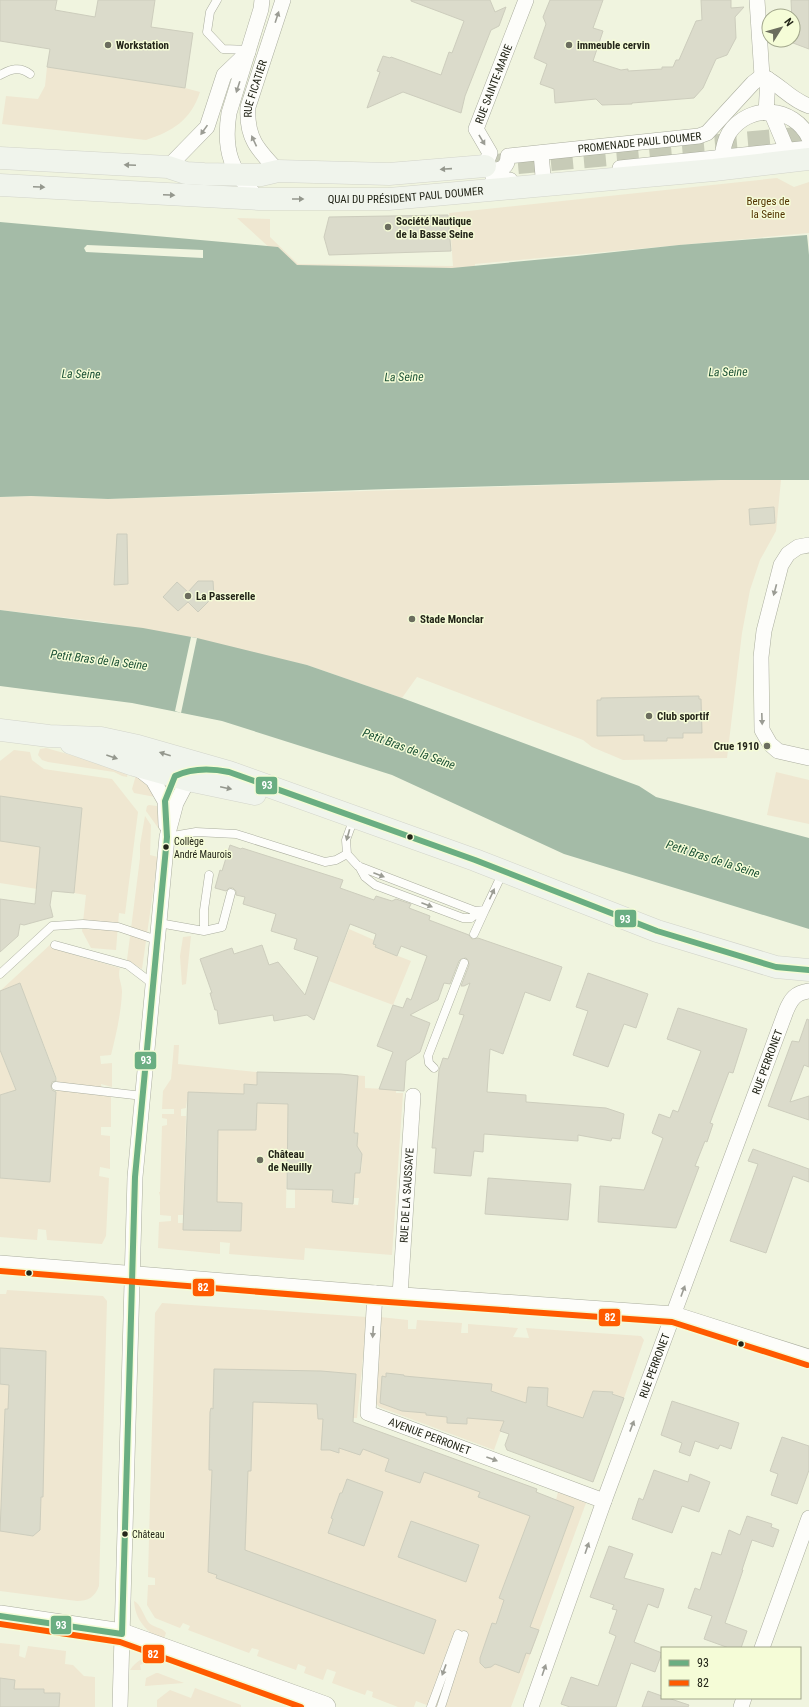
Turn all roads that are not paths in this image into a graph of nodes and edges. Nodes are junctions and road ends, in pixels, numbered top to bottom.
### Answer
1 (217, 0) edge
2 (262, 0) edge
3 (283, 0) edge
4 (526, 0) edge
5 (757, 0) edge
6 (250, 50) junction
7 (30, 74) dead end
8 (0, 75) edge
9 (765, 77) junction
10 (809, 106) edge
11 (769, 113) junction
12 (728, 123) junction
13 (809, 138) edge
14 (809, 148) edge
15 (787, 150) junction
16 (541, 153) junction
17 (722, 157) junction
18 (0, 158) edge
19 (809, 159) edge
20 (485, 166) joint
21 (168, 167) junction
22 (278, 171) junction
23 (239, 174) junction
24 (543, 176) junction
25 (0, 185) edge
26 (259, 199) junction
27 (809, 545) edge
28 (0, 730) edge
29 (49, 736) junction
30 (809, 758) edge
31 (134, 765) junction
32 (216, 769) junction
33 (182, 778) junction
34 (165, 801) junction
35 (348, 815) junction
36 (167, 838) junction
37 (347, 854) junction
38 (503, 871) junction
39 (209, 875) dead end
40 (231, 893) dead end
41 (483, 911) junction
42 (159, 923) junction
43 (204, 931) junction
44 (474, 934) dead end
45 (157, 940) junction
46 (55, 945) dead end
47 (464, 963) dead end
48 (776, 967) junction
49 (809, 970) edge
50 (0, 974) edge
51 (153, 984) junction
52 (809, 985) edge
53 (809, 991) edge
54 (434, 1068) dead end
55 (56, 1086) dead end
56 (143, 1096) junction
57 (413, 1096) dead end
58 (0, 1263) edge
59 (131, 1272) junction
60 (375, 1293) junction
61 (400, 1295) junction
62 (674, 1314) junction
63 (809, 1357) edge
64 (604, 1501) junction
65 (809, 1518) edge
66 (0, 1616) edge
67 (122, 1634) junction
68 (762, 1647) edge
69 (120, 1707) edge
70 (325, 1707) edge
71 (431, 1707) edge
72 (441, 1707) edge
73 (531, 1707) edge

1 - 6 lane
2 - 6 street, RUE FICATIER
22 -> 3 street, RUE FICATIER
4 -> 20 street, RUE SAINTE-MARIE
5 - 9 street
6 -> 21 street, RUE FICATIER
6 -> 23 street, RUE FICATIER
7 - 8 lane
9 - 10 street
9 - 11 street
9 - 12 street, PROMENADE PAUL DOUMER
11 - 12 street
11 - 13 street
11 - 15 street
12 - 16 street, PROMENADE PAUL DOUMER
12 - 17 street
14 - 15 street
15 - 17 street
16 - 24 street
16 - 24 street, PROMENADE PAUL DOUMER
17 - 24 street
21 -> 18 main road, QUAI DU PRÉSIDENT PAUL DOUMER
26 -> 19 main road, QUAI DU PRÉSIDENT PAUL DOUMER
20 -> 22 main road, QUAI DU PRÉSIDENT PAUL DOUMER
21 - 23 main road, QUAI DU PRÉSIDENT PAUL DOUMER
22 - 23 main road, QUAI DU PRÉSIDENT PAUL DOUMER
23 - 26 street, RUE FICATIER
25 -> 26 main road, QUAI DU PRÉSIDENT PAUL DOUMER
27 -> 30 street
28 - 29 main road
29 -> 31 main road
32 -> 29 main road
31 - 33 main road
31 - 34 street
32 - 33 street
32 - 35 main road
33 - 34 street
33 -> 35 main road
33 - 36 street
34 - 36 street
35 -> 37 lane
35 - 38 main road
36 - 37 lane
36 - 42 street
37 -> 41 lane
41 -> 38 lane
38 - 48 main road
39 - 43 lane
40 - 43 lane
41 - 44 lane
42 - 43 lane
42 - 45 street
45 - 50 lane
45 - 51 street
46 - 51 lane
47 - 54 lane
48 - 49 main road
48 - 52 main road
51 - 56 street
62 -> 53 street, RUE PERRONET
55 - 56 lane
56 - 59 street
57 - 61 street, RUE DE LA SAUSSAYE
58 - 59 street
59 - 60 street
59 - 67 street
60 - 61 street
60 -> 64 street, AVENUE PERRONET
61 - 62 street
62 - 63 street
64 -> 62 street, RUE PERRONET
73 -> 64 street, RUE PERRONET
65 - 68 street
66 - 67 street
67 - 69 street
67 - 70 street
72 -> 71 lane

